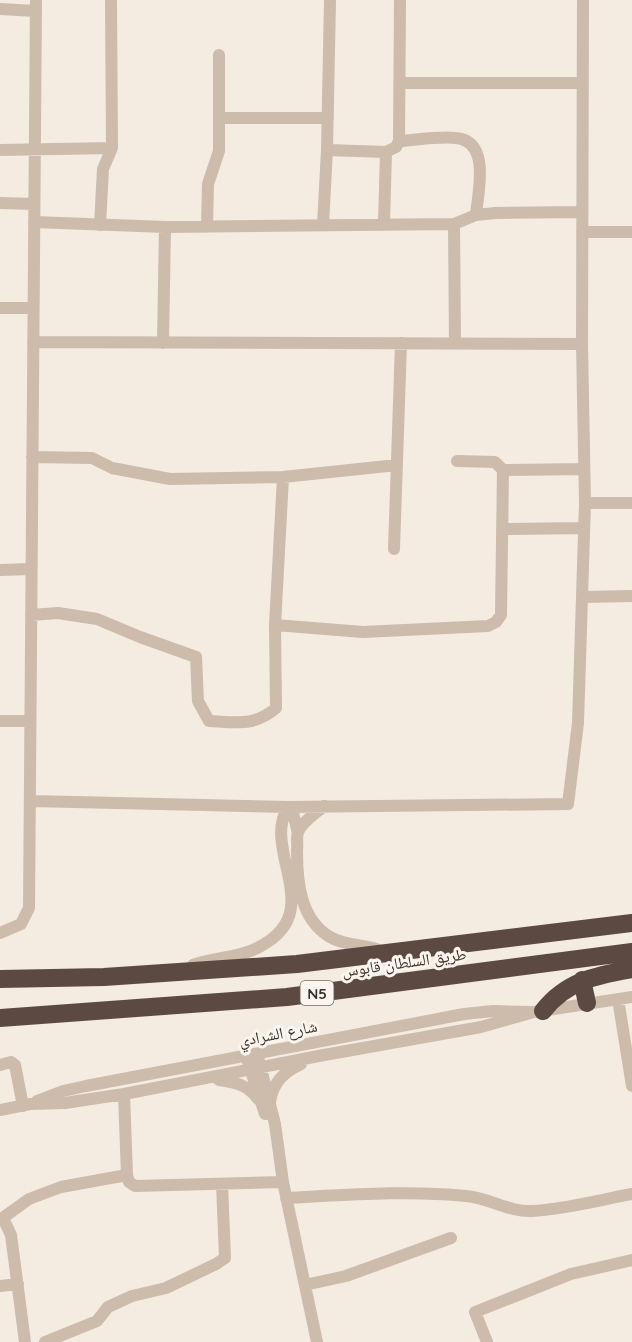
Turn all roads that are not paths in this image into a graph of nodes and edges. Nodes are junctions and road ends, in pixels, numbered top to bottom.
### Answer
1 (111, 0) edge
2 (330, 0) edge
3 (400, 0) edge
4 (583, 0) edge
5 (35, 5) edge
6 (0, 9) edge
7 (219, 55) dead end
8 (401, 83) junction
9 (583, 83) junction
10 (220, 118) junction
11 (328, 118) junction
12 (399, 141) junction
13 (112, 148) junction
14 (0, 150) edge
15 (327, 150) junction
16 (34, 151) junction
17 (386, 152) junction
18 (0, 203) edge
19 (34, 204) junction
20 (582, 212) junction
21 (476, 215) junction
22 (34, 222) junction
23 (384, 224) junction
24 (454, 224) junction
25 (100, 225) junction
26 (323, 225) junction
27 (165, 227) junction
28 (207, 227) junction
29 (582, 232) junction
30 (632, 232) edge
31 (0, 308) edge
32 (33, 308) junction
33 (33, 342) junction
34 (163, 343) junction
35 (401, 343) junction
36 (455, 344) junction
37 (582, 344) junction
38 (32, 457) junction
39 (457, 461) dead end
40 (397, 465) junction
41 (584, 469) junction
42 (503, 470) junction
43 (283, 477) junction
44 (585, 503) junction
45 (632, 503) edge
46 (584, 528) junction
47 (502, 529) junction
48 (394, 549) dead end
49 (31, 569) junction
50 (0, 570) edge
51 (632, 596) edge
52 (583, 597) junction
53 (31, 615) junction
54 (276, 624) junction
55 (0, 721) edge
56 (30, 721) junction
57 (31, 801) junction
58 (256, 806) junction
59 (324, 806) junction
60 (288, 807) junction
61 (298, 833) junction
62 (281, 834) junction
63 (632, 923) edge
64 (0, 933) edge
65 (632, 952) edge
66 (388, 954) junction
67 (632, 969) edge
68 (176, 972) junction
69 (0, 979) edge
70 (582, 981) junction
71 (632, 997) edge
72 (618, 999) junction
73 (587, 1003) junction
74 (539, 1012) junction
75 (0, 1018) edge
76 (628, 1039) edge
77 (251, 1055) junction
78 (324, 1055) junction
79 (0, 1065) edge
80 (256, 1069) junction
81 (199, 1080) junction
82 (632, 1086) edge
83 (124, 1094) junction
84 (27, 1105) junction
85 (266, 1106) junction
86 (0, 1110) edge
87 (127, 1175) junction
88 (283, 1182) junction
89 (222, 1184) junction
90 (632, 1194) edge
91 (286, 1198) junction
92 (1, 1219) edge
93 (451, 1238) dead end
94 (632, 1260) edge
95 (18, 1284) junction
96 (305, 1285) junction
97 (0, 1286) edge
98 (25, 1342) edge
99 (45, 1342) edge
100 (317, 1342) edge
101 (487, 1342) edge

1 - 13 street
2 - 11 street
3 - 8 street
4 - 9 street
5 - 6 street
5 - 16 street
7 - 10 street
8 - 9 street
8 - 12 street
9 - 20 street
10 - 11 street
10 - 28 street
11 - 15 street
12 - 17 street
12 - 21 street
13 - 16 street
13 - 25 street
14 - 16 street
15 - 17 street
15 - 26 street
16 - 19 street
17 - 23 street
18 - 19 street
19 - 22 street
20 - 21 street
20 - 29 street
21 - 24 street
22 - 25 street
22 - 32 street
23 - 24 street
23 - 26 street
24 - 36 street
25 - 27 street
26 - 28 street
27 - 28 street
27 - 34 street
29 - 30 street
29 - 37 street
31 - 32 street
32 - 33 street
33 - 34 street
33 - 38 street
34 - 35 street
35 - 36 street
35 - 40 street
36 - 37 street
37 - 41 street
38 - 43 street
38 - 49 street
39 - 42 street
40 - 43 street
40 - 48 street
41 - 42 street
41 - 44 street
42 - 47 street
43 - 54 street
44 - 45 street
44 - 46 street
46 - 47 street
46 - 52 street
47 - 54 street
49 - 50 street
49 - 53 street
51 - 52 street
52 - 59 street
53 - 54 street
53 - 56 street
55 - 56 street
56 - 57 street
57 - 58 street
57 - 64 street
58 - 60 street
58 - 62 street
59 - 60 street
59 - 61 street
60 - 61 street
60 - 62 street
61 - 66 street
62 - 68 street
63 - 66 highway, طريق السلطان قابوس / N5
65 - 75 highway, طريق السلطان قابوس / N5
66 - 68 highway, طريق السلطان قابوس / N5
67 - 70 highway
68 - 69 highway, طريق السلطان قابوس / N5
70 - 73 highway
70 - 74 highway
71 - 72 street, شارع الشرادي
72 - 73 street, شارع الشرادي
72 - 76 street
73 - 74 street, شارع الشرادي
74 - 77 street, شارع الشرادي
74 - 78 street, شارع الشرادي
76 - 82 street
77 - 80 street
77 - 84 street, شارع الشرادي
78 - 80 street, شارع الشرادي
78 - 85 street
79 - 84 street
80 - 81 street, شارع الشرادي
80 - 85 street
81 - 83 street, شارع الشرادي
81 - 85 street
83 - 84 street, شارع الشرادي
83 - 87 street
84 - 86 street, شارع الشرادي
85 - 88 street
87 - 89 street
87 - 92 street
88 - 89 street
88 - 91 street
89 - 99 street
90 - 91 street
91 - 96 street
92 - 95 street
93 - 96 street
94 - 101 street
95 - 97 street
95 - 98 street
96 - 100 street

